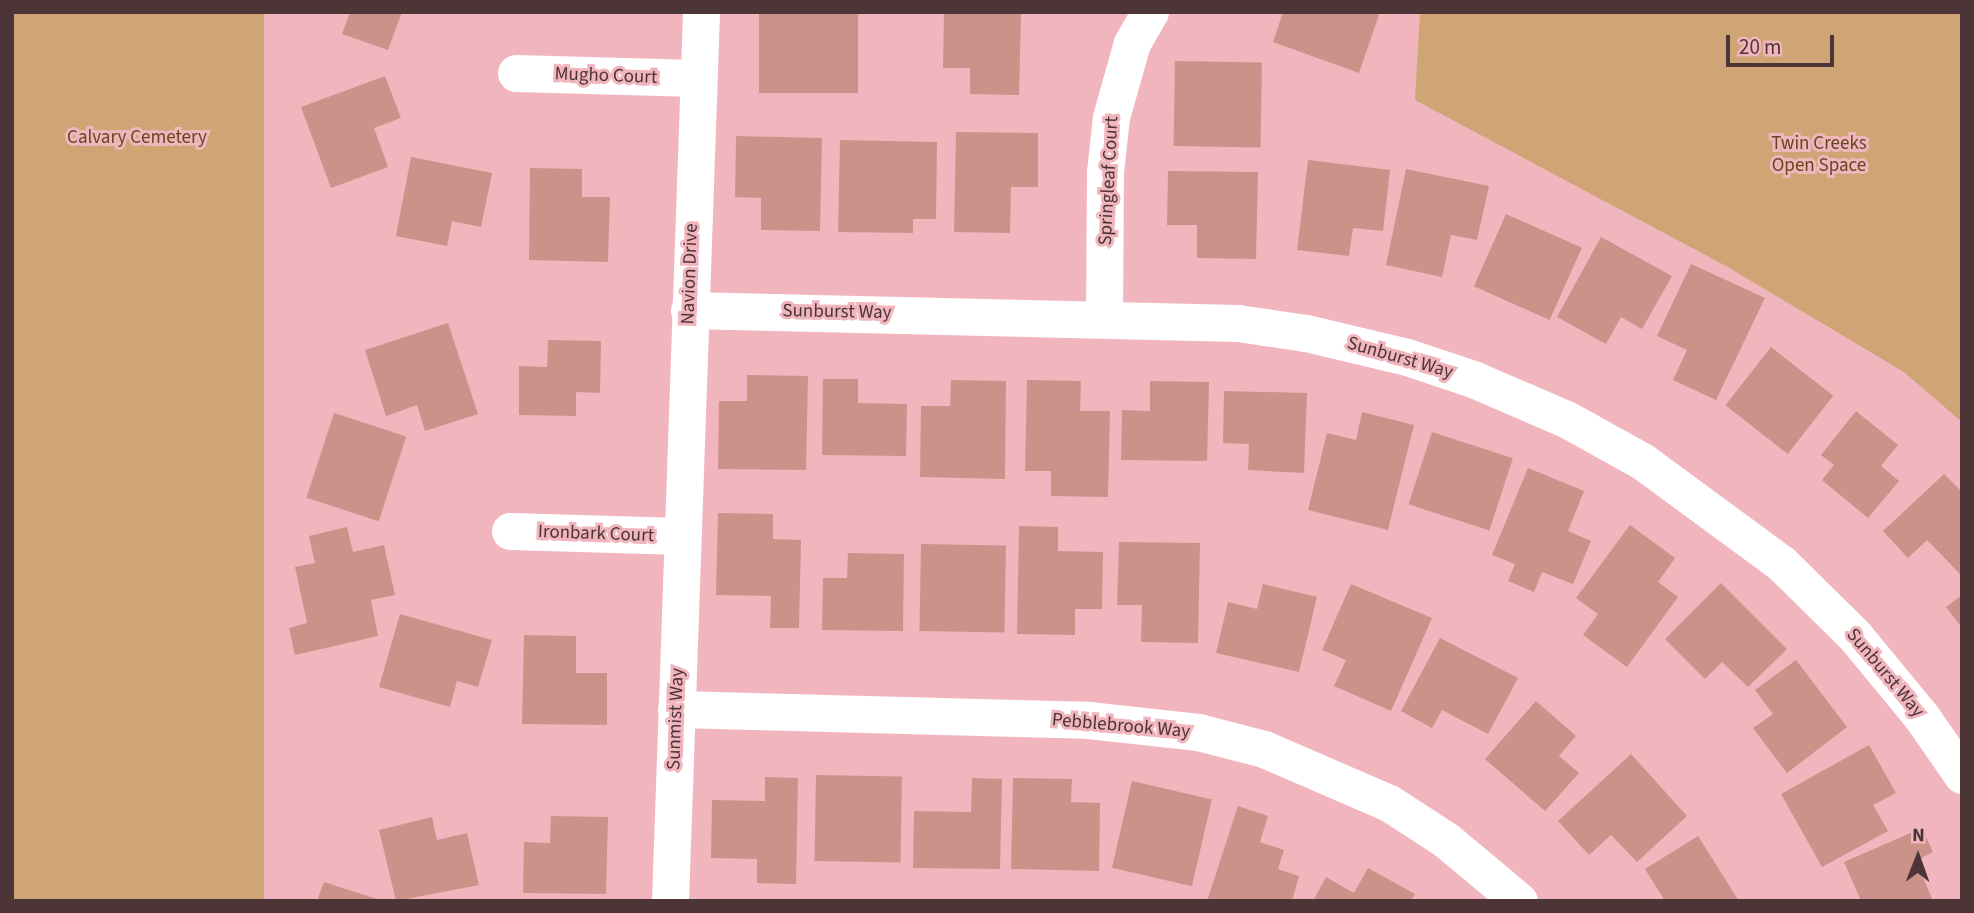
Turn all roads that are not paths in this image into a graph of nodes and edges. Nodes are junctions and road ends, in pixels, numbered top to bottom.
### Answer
1 (701, 12) edge
2 (1150, 12) edge
3 (516, 73) dead end
4 (696, 78) junction
5 (689, 310) junction
6 (1104, 316) junction
7 (510, 531) dead end
8 (682, 536) junction
9 (676, 709) junction
10 (1962, 775) edge
11 (670, 901) edge
12 (1519, 901) edge

1 - 4 street, Navion Drive
2 - 6 street, Springleaf Court
3 - 4 street, Mugho Court
4 - 5 street, Navion Drive
5 - 6 street, Sunburst Way
5 - 8 street, Navion Drive
6 - 10 street, Sunburst Way
7 - 8 street, Ironbark Court
8 - 9 street, Sunmist Way
9 - 11 street, Sunmist Way
9 - 12 street, Pebblebrook Way

